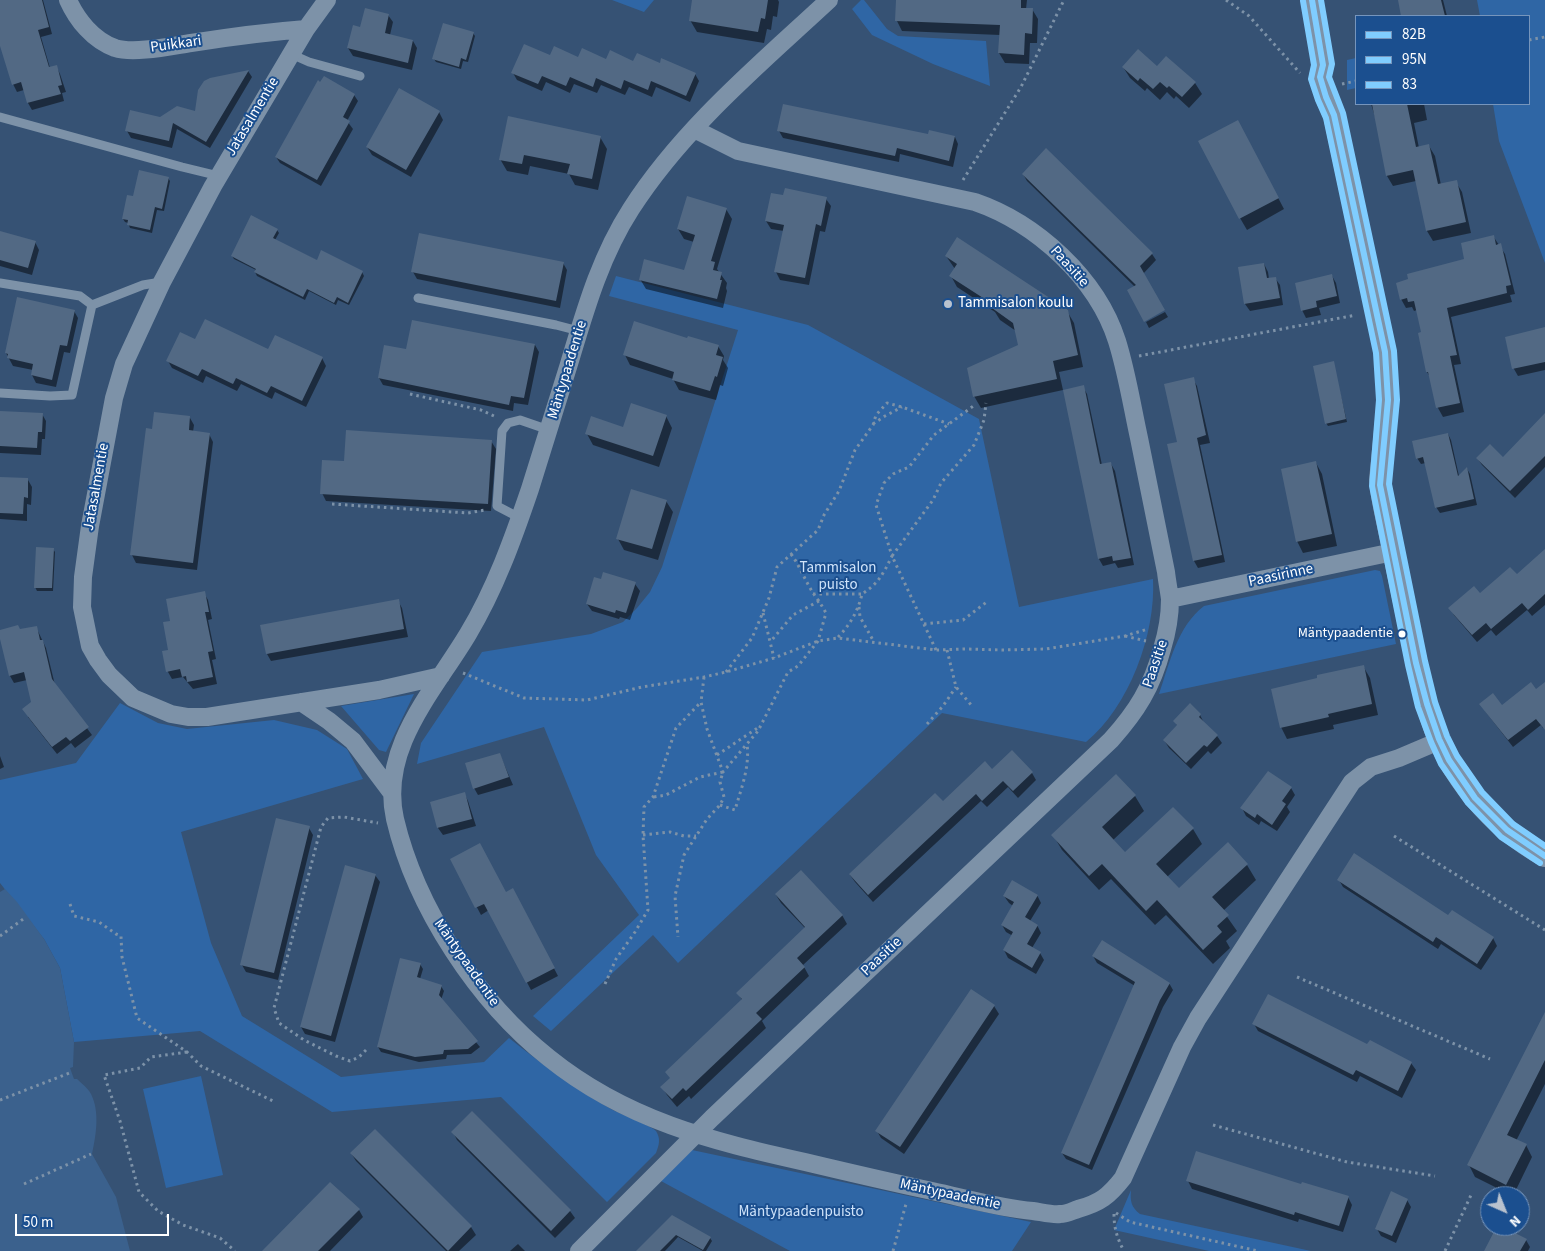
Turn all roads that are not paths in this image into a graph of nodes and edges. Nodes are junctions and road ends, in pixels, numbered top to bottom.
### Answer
1 (68, 0) edge
2 (327, 0) edge
3 (829, 0) edge
4 (1312, 0) edge
5 (306, 29) junction
6 (291, 54) junction
7 (360, 76) dead end
8 (0, 117) edge
9 (694, 129) junction
10 (219, 176) junction
11 (0, 282) edge
12 (162, 282) junction
13 (418, 298) dead end
14 (92, 305) junction
15 (579, 331) junction
16 (0, 393) edge
17 (549, 430) junction
18 (520, 518) junction
19 (1392, 552) junction
20 (1170, 599) junction
21 (441, 676) junction
22 (301, 702) junction
23 (1439, 741) junction
24 (392, 793) junction
25 (1545, 856) edge
26 (695, 1135) junction
27 (579, 1251) edge

1 - 5 street, Puikkari
2 - 5 street, Jatasalmentie
3 - 9 street, Mäntypaadentie
4 - 19 street
5 - 6 street, Jatasalmentie
6 - 7 lane
6 - 10 street, Jatasalmentie
8 - 10 lane
9 - 15 street, Mäntypaadentie
9 - 20 street, Paasitie
10 - 12 street, Jatasalmentie
11 - 14 lane
12 - 14 lane
12 - 22 street, Jatasalmentie
13 - 15 lane
14 - 16 lane
15 - 17 street, Mäntypaadentie
17 - 18 street, Mäntypaadentie
17 - 18 lane
18 - 21 street, Mäntypaadentie
19 - 20 street, Paasirinne
19 - 23 street
20 - 26 street, Paasitie
21 - 22 street, Jatasalmentie
21 - 24 street, Mäntypaadentie
22 - 24 street, Mäntypaadentie
23 - 25 street
23 - 26 street, Mäntypaadentie
24 - 26 street, Mäntypaadentie
26 - 27 street, Paasitie

